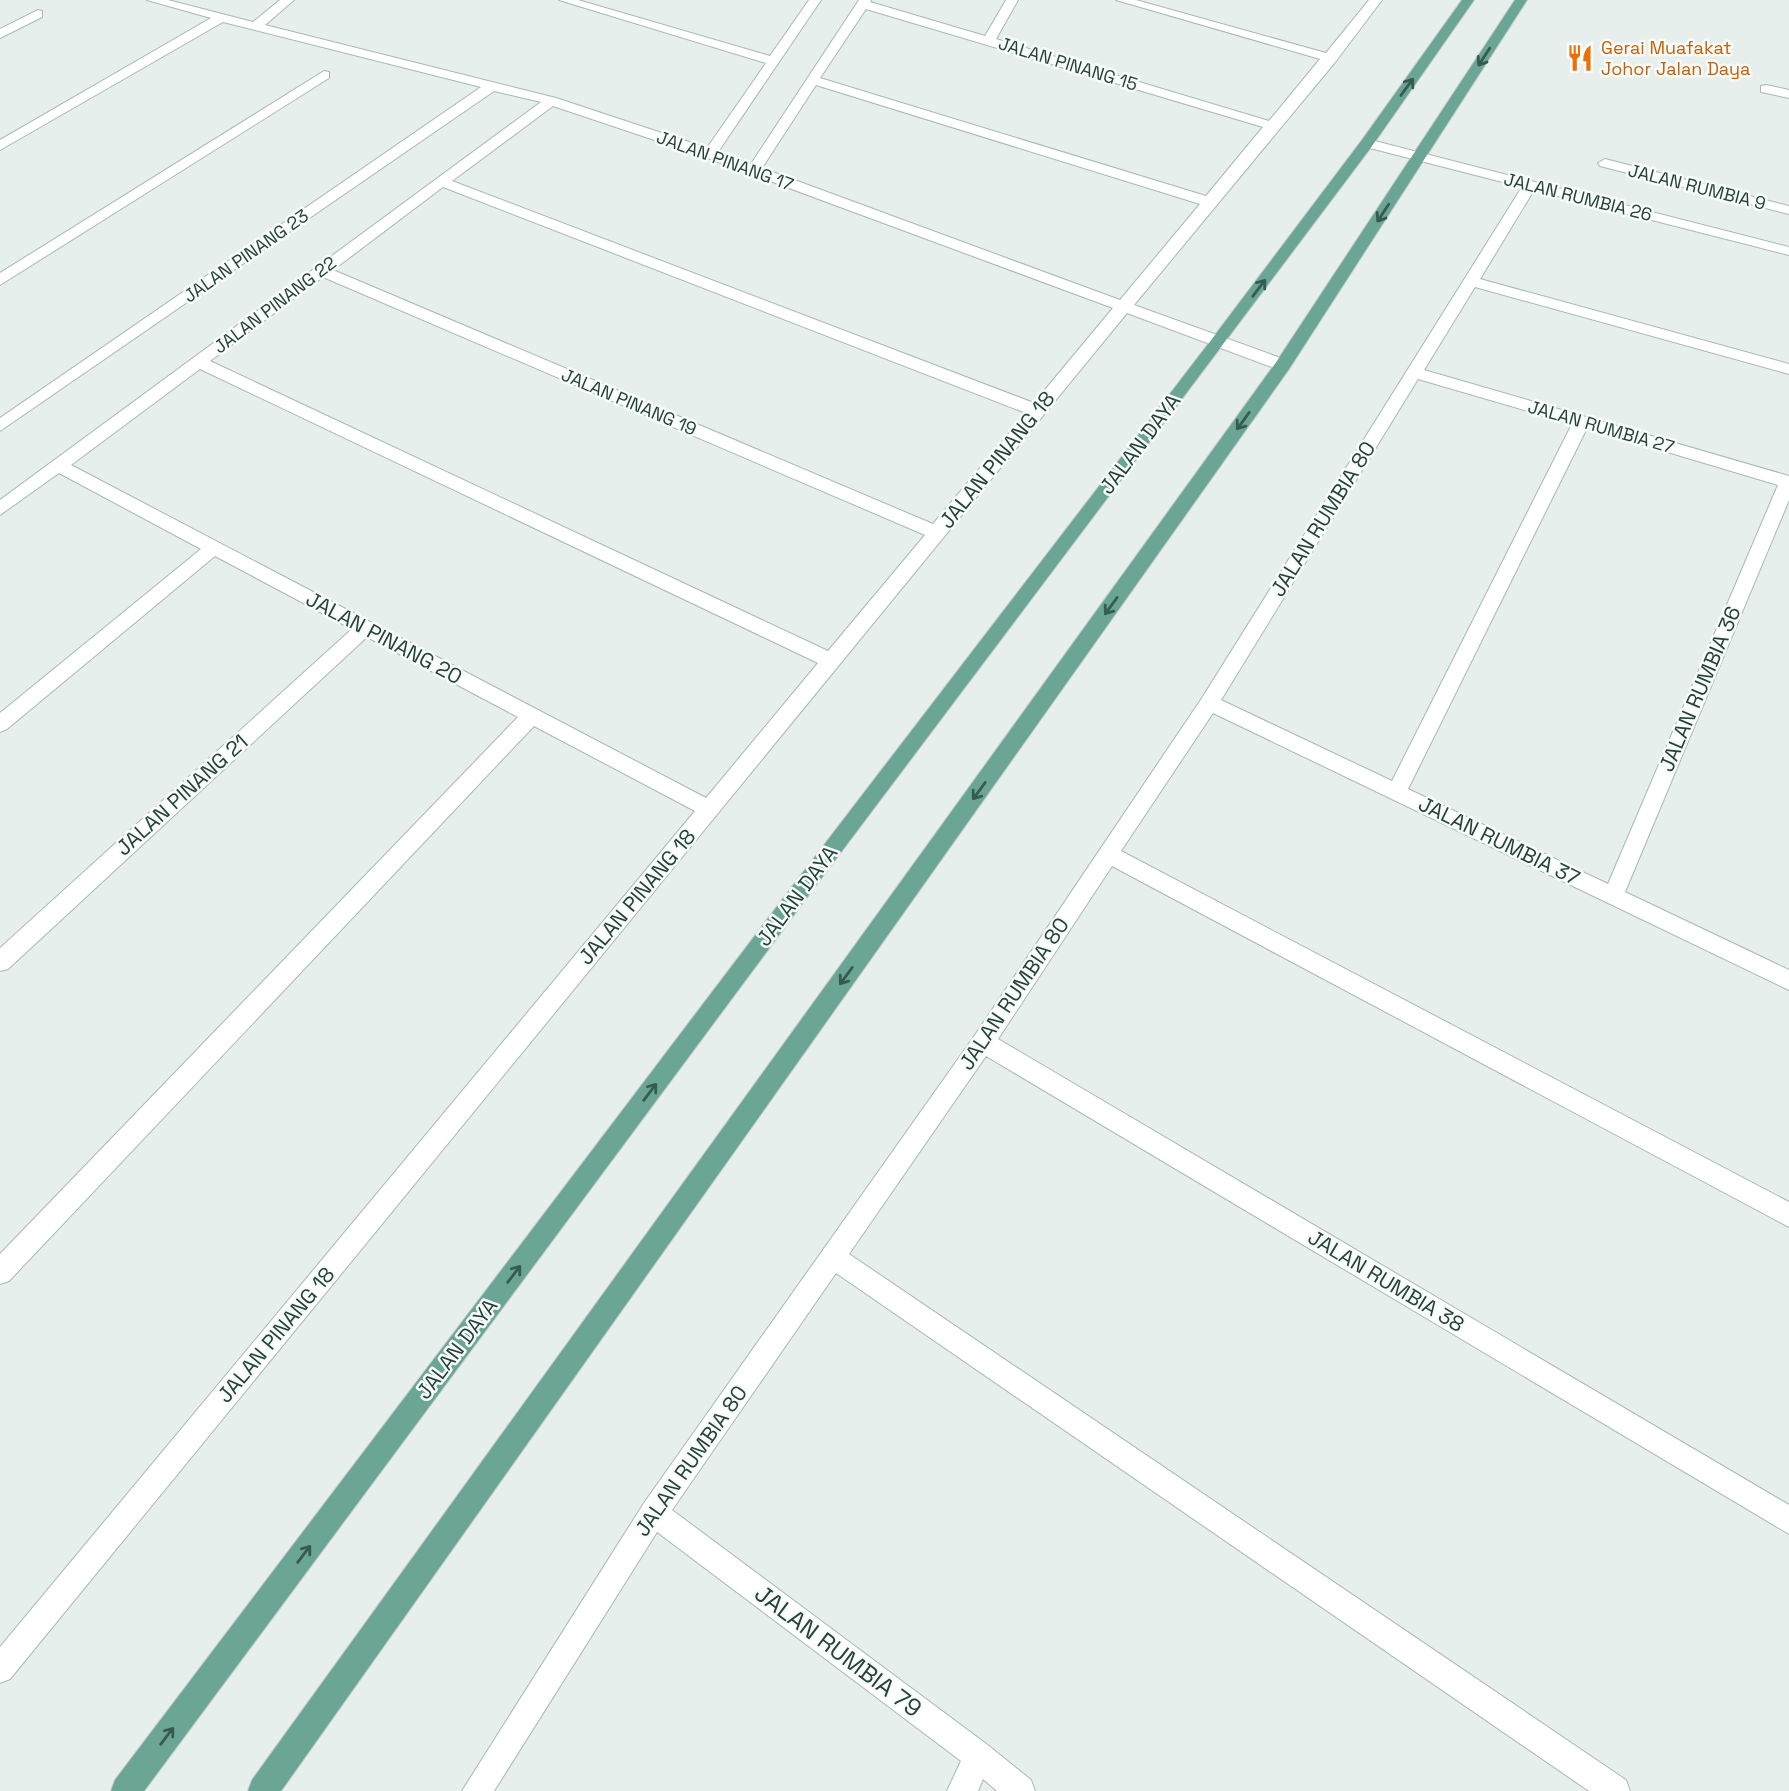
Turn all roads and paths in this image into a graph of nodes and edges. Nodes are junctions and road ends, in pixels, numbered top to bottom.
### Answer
1 (153, 0) edge
2 (288, 0) edge
3 (565, 0) edge
4 (815, 0) edge
5 (1012, 0) edge
6 (1122, 0) edge
7 (1376, 0) edge
8 (1468, 0) edge
9 (1521, 0) edge
10 (864, 2) edge
11 (38, 14) dead end
12 (222, 17) junction
13 (255, 26) junction
14 (0, 34) edge
15 (989, 40) junction
16 (1331, 58) junction
17 (773, 61) junction
18 (324, 75) dead end
19 (813, 79) junction
20 (492, 86) junction
21 (1766, 89) dead end
22 (1789, 94) edge
23 (551, 101) junction
24 (1273, 126) junction
25 (1367, 143) junction
26 (0, 146) edge
27 (710, 154) junction
28 (1420, 156) junction
29 (1605, 163) dead end
30 (753, 171) junction
31 (442, 182) junction
32 (1531, 185) junction
33 (1210, 202) junction
34 (1789, 210) edge
35 (1789, 251) edge
36 (322, 271) junction
37 (0, 280) edge
38 (1471, 281) junction
39 (1123, 307) junction
40 (1218, 342) junction
41 (199, 362) junction
42 (1283, 365) junction
43 (1789, 369) edge
44 (1414, 372) junction
45 (1038, 411) junction
46 (1582, 421) junction
47 (0, 426) edge
48 (59, 466) junction
49 (1788, 482) edge
50 (0, 509) edge
51 (937, 533) junction
52 (214, 548) junction
53 (365, 628) junction
54 (831, 661) junction
55 (1209, 703) junction
56 (531, 716) junction
57 (0, 724) edge
58 (1396, 792) junction
59 (709, 809) junction
60 (1108, 854) junction
61 (1613, 895) junction
62 (0, 962) edge
63 (1789, 979) edge
64 (983, 1042) junction
65 (1789, 1215) edge
66 (833, 1257) junction
67 (0, 1272) edge
68 (654, 1513) junction
69 (1789, 1520) edge
70 (0, 1669) edge
71 (979, 1756) junction
72 (127, 1791) edge
73 (263, 1791) edge
74 (477, 1791) edge
75 (962, 1791) edge
76 (1020, 1791) edge
77 (1615, 1791) edge

1 - 12 street, JALAN PINANG 17
2 - 13 street
3 - 17 street
4 - 17 street
5 - 15 street
6 - 16 street
7 - 16 street, JALAN PINANG 18
25 -> 8 main road, JALAN DAYA
9 -> 28 main road
10 - 15 street, JALAN PINANG 15
10 - 19 street
11 - 14 street
12 - 13 street, JALAN PINANG 17
12 - 26 street
13 - 20 street, JALAN PINANG 17
15 - 24 street, JALAN PINANG 15
16 - 24 street, JALAN PINANG 18
17 - 27 street
18 - 37 street
19 - 30 street
19 - 33 street
20 - 23 street, JALAN PINANG 17
20 - 47 street, JALAN PINANG 23
21 - 22 street
23 - 27 street, JALAN PINANG 17
23 - 31 street, JALAN PINANG 22
24 - 33 street, JALAN PINANG 18
25 - 28 street, JALAN RUMBIA 26
40 -> 25 main road, JALAN DAYA
27 - 30 street, JALAN PINANG 17
28 - 32 street, JALAN RUMBIA 26
28 -> 42 main road
29 - 34 street, JALAN RUMBIA 9
30 - 39 street, JALAN PINANG 17
31 - 36 street, JALAN PINANG 22
31 - 45 street
32 - 35 street, JALAN RUMBIA 26
32 - 38 street, JALAN RUMBIA 80
33 - 39 street, JALAN PINANG 18
36 - 41 street, JALAN PINANG 22
36 - 51 street, JALAN PINANG 19
38 - 43 street
38 - 44 street, JALAN RUMBIA 80
39 - 40 street, JALAN PINANG 17
39 - 45 street, JALAN PINANG 18
40 - 42 street, JALAN PINANG 17
72 -> 40 main road, JALAN DAYA
41 - 48 street, JALAN PINANG 22
41 - 54 street
42 -> 73 main road
44 - 46 street, JALAN RUMBIA 27
44 - 55 street, JALAN RUMBIA 80
45 - 51 street, JALAN PINANG 18
46 - 49 street, JALAN RUMBIA 27
46 - 58 street
48 - 50 street, JALAN PINANG 22
48 - 52 street, JALAN PINANG 20
49 - 61 street, JALAN RUMBIA 36
51 - 54 street, JALAN PINANG 18
52 - 53 street, JALAN PINANG 20
52 - 57 street
53 - 56 street, JALAN PINANG 20
53 - 62 street, JALAN PINANG 21
54 - 59 street, JALAN PINANG 18
55 - 58 street, JALAN RUMBIA 37
55 - 60 street, JALAN RUMBIA 80
56 - 59 street, JALAN PINANG 20
56 - 67 street
58 - 61 street, JALAN RUMBIA 37
59 - 70 street, JALAN PINANG 18
60 - 64 street, JALAN RUMBIA 80
60 - 65 street
61 - 63 street, JALAN RUMBIA 37
64 - 66 street, JALAN RUMBIA 80
64 - 69 street, JALAN RUMBIA 38
66 - 68 street, JALAN RUMBIA 80
66 - 77 street
68 - 71 street, JALAN RUMBIA 79
68 - 74 street, JALAN RUMBIA 80
71 - 75 street
71 - 76 street, JALAN RUMBIA 79

